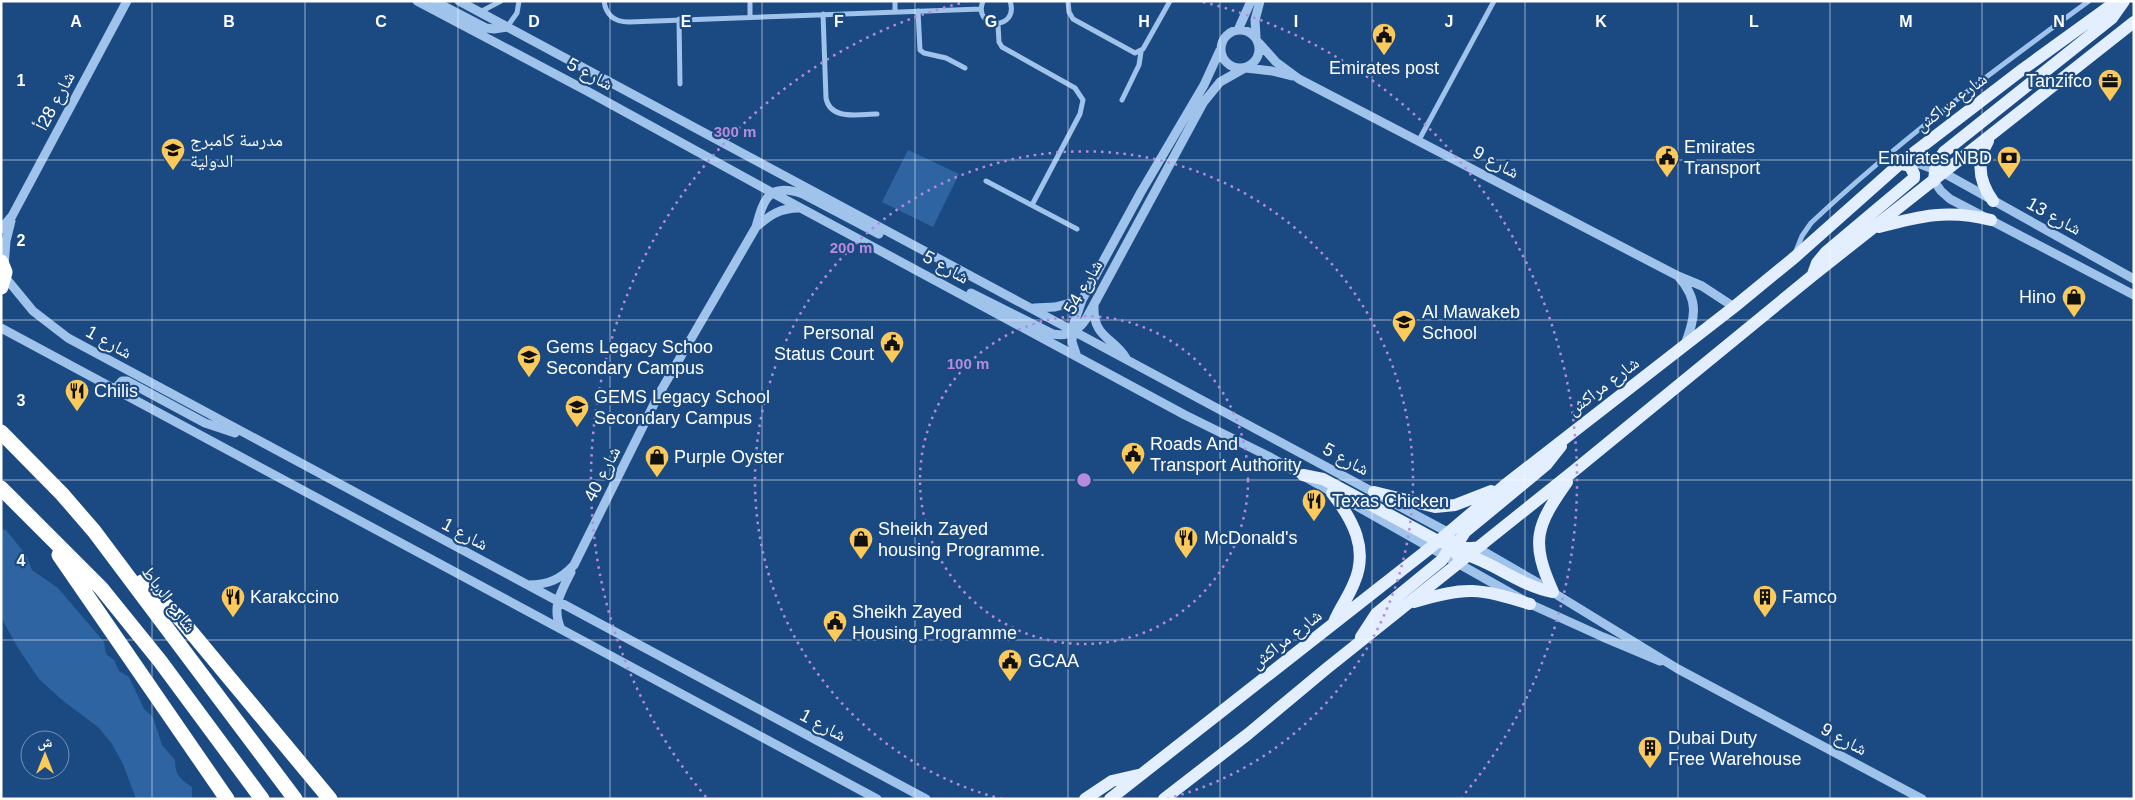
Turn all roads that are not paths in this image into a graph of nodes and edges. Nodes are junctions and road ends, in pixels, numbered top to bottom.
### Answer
1 (127, 1) edge
2 (417, 1) edge
3 (434, 1) edge
4 (459, 1) edge
5 (501, 1) edge
6 (519, 1) edge
7 (604, 1) edge
8 (750, 1) edge
9 (895, 1) edge
10 (983, 1) edge
11 (1010, 1) edge
12 (1068, 1) edge
13 (1170, 1) edge
14 (1251, 1) edge
15 (1260, 1) edge
16 (1494, 1) edge
17 (2089, 1) edge
18 (2117, 1) edge
19 (2124, 1) edge
20 (981, 9) junction
21 (918, 11) junction
22 (480, 12) junction
23 (895, 12) junction
24 (823, 14) junction
25 (750, 17) junction
26 (678, 19) junction
27 (2134, 22) edge
28 (998, 24) junction
29 (507, 27) junction
30 (1238, 30) junction
31 (1257, 40) junction
32 (1220, 50) junction
33 (1141, 52) junction
34 (965, 68) dead end
35 (1244, 69) junction
36 (1299, 79) junction
37 (680, 84) dead end
38 (1122, 100) dead end
39 (877, 114) dead end
40 (1989, 137) junction
41 (1419, 140) junction
42 (1899, 163) junction
43 (1938, 174) junction
44 (986, 181) dead end
45 (771, 192) junction
46 (1993, 201) junction
47 (1032, 205) junction
48 (801, 208) junction
49 (12, 216) junction
50 (1991, 220) junction
51 (756, 227) junction
52 (1077, 229) dead end
53 (1872, 229) junction
54 (1, 230) edge
55 (908, 243) junction
56 (1795, 257) junction
57 (916, 269) junction
58 (3, 273) edge
59 (1678, 276) junction
60 (1812, 276) junction
61 (2134, 279) edge
62 (2134, 295) edge
63 (1082, 300) junction
64 (1094, 304) junction
65 (1734, 307) junction
66 (1031, 308) junction
67 (1, 328) edge
68 (1073, 332) junction
69 (1685, 346) junction
70 (1077, 357) junction
71 (1127, 361) junction
72 (116, 389) junction
73 (1, 432) edge
74 (245, 435) junction
75 (1566, 437) junction
76 (1575, 470) junction
77 (1303, 475) junction
78 (1504, 485) junction
79 (1, 488) edge
80 (1332, 492) junction
81 (1374, 492) junction
82 (38, 525) junction
83 (1448, 532) junction
84 (1453, 550) junction
85 (574, 565) junction
86 (124, 569) junction
87 (526, 585) junction
88 (1553, 592) junction
89 (557, 601) junction
90 (1530, 604) junction
91 (1405, 606) junction
92 (1333, 625) junction
93 (561, 629) junction
94 (1359, 642) junction
95 (1672, 665) junction
96 (1141, 775) junction
97 (227, 799) edge
98 (262, 799) edge
99 (294, 799) edge
100 (330, 799) edge
101 (877, 799) edge
102 (926, 799) edge
103 (1084, 799) edge
104 (1110, 799) edge
105 (1164, 799) edge
106 (1922, 799) edge

1 - 49 street, شارع 28أ
2 - 45 street, شارع 5
3 - 29 street
4 - 22 street, شارع 5
5 - 22 street
6 - 29 street
7 - 26 street
8 - 25 street
9 - 23 street
10 - 20 street
11 - 28 street
12 - 33 street
13 - 33 street
14 - 30 street
15 - 31 street
16 - 41 street
17 - 56 street
18 - 42 main road, شارع مراكش
19 - 43 main road
20 - 21 street
20 - 28 street
21 - 23 street
21 - 34 street
22 - 29 street, شارع 5
23 - 24 street
24 - 25 street
24 - 39 street
25 - 26 street
26 - 37 street
27 - 40 main road, شارع مراكش
28 - 47 street
29 - 55 street, شارع 5
30 - 31 street
30 - 32 street
31 - 35 street
31 - 36 street, شارع 9
32 - 35 street
32 - 63 street, شارع 54
33 - 38 street
35 - 36 street, شارع 9
35 - 64 street, شارع 54
36 - 41 street, شارع 9
40 - 43 main road, شارع مراكش
40 - 46 main road
41 - 59 street, شارع 9
42 - 43 street, شارع 13
42 - 56 main road, شارع مراكش
42 - 60 main road
43 - 46 street, شارع 13
43 - 50 street, شارع 13
43 - 53 main road, شارع مراكش
44 - 47 street
45 - 48 street, شارع 5
45 - 51 street, شارع 40
45 - 55 street
46 - 61 street, شارع 13
47 - 52 street
48 - 51 street
48 - 57 street, شارع 5
49 - 54 street, شارع 28أ
49 - 58 street, شارع 28أ
50 - 53 main road
50 - 62 street, شارع 13
51 - 85 street, شارع 40
53 - 60 main road, شارع مراكش
55 - 66 street, شارع 5
56 - 65 main road, شارع مراكش
57 - 68 street
57 - 70 street, شارع 5
58 - 74 street, شارع 1
59 - 65 street, شارع 9
59 - 69 street, شارع 9
60 - 76 main road, شارع مراكش
63 - 66 street
63 - 68 street, شارع 54
64 - 68 street, شارع 54
64 - 71 street
65 - 69 main road, شارع مراكش
66 - 68 street, شارع 5
67 - 72 street
68 - 70 street
68 - 71 street, شارع 5
69 - 75 main road, شارع مراكش
70 - 77 street, شارع 5
71 - 81 street, شارع 5
72 - 74 street
72 - 93 street
73 - 86 highway, شارع الرباط
74 - 87 street, شارع 1
75 - 78 main road, شارع مراكش
75 - 84 main road
76 - 84 main road, شارع مراكش
76 - 88 main road
77 - 80 street, شارع 5
77 - 84 main road
78 - 81 main road
78 - 83 main road, شارع مراكش
79 - 82 highway
80 - 84 street, شارع 5
80 - 92 main road
81 - 83 street, شارع 5
82 - 97 highway
82 - 98 highway
83 - 84 main road
84 - 88 main road
84 - 90 street, شارع 9
84 - 91 main road, شارع مراكش
84 - 92 main road, شارع مراكش
84 - 94 main road
85 - 87 street, شارع 40
85 - 89 street
86 - 99 highway, شارع الرباط
86 - 100 highway
87 - 89 street, شارع 1
88 - 95 street, شارع 9
89 - 93 street
89 - 102 street, شارع 1
90 - 91 main road
90 - 95 street, شارع 9
91 - 94 main road, شارع مراكش
92 - 96 main road, شارع مراكش
93 - 101 street
94 - 105 main road, شارع مراكش
95 - 106 street, شارع 9
96 - 103 main road
96 - 104 main road, شارع مراكش

